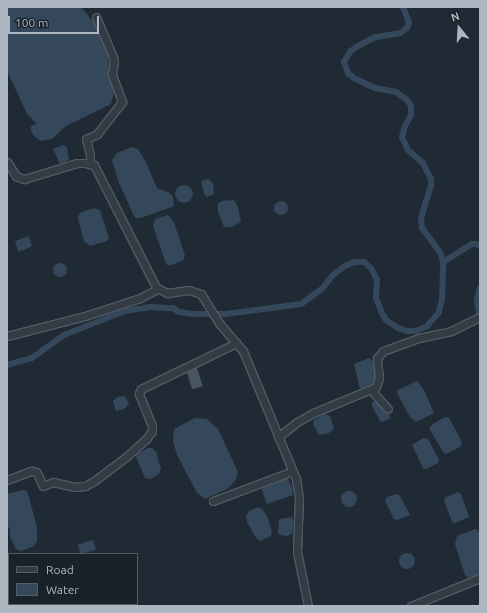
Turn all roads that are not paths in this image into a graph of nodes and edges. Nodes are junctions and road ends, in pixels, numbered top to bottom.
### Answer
1 (96, 17) dead end
2 (7, 162) edge
3 (90, 163) junction
4 (158, 289) junction
5 (480, 317) edge
6 (7, 336) edge
7 (236, 343) junction
8 (371, 390) junction
9 (388, 409) dead end
10 (278, 437) junction
11 (293, 472) junction
12 (7, 480) edge
13 (213, 502) dead end
14 (480, 578) edge
15 (308, 606) edge
16 (411, 606) edge

1 - 3 street
2 - 3 street
3 - 4 street
4 - 6 street
4 - 7 street
5 - 8 street
7 - 10 street
7 - 12 street
8 - 9 street
8 - 10 street
10 - 11 street
11 - 13 street
11 - 15 street
14 - 16 street

